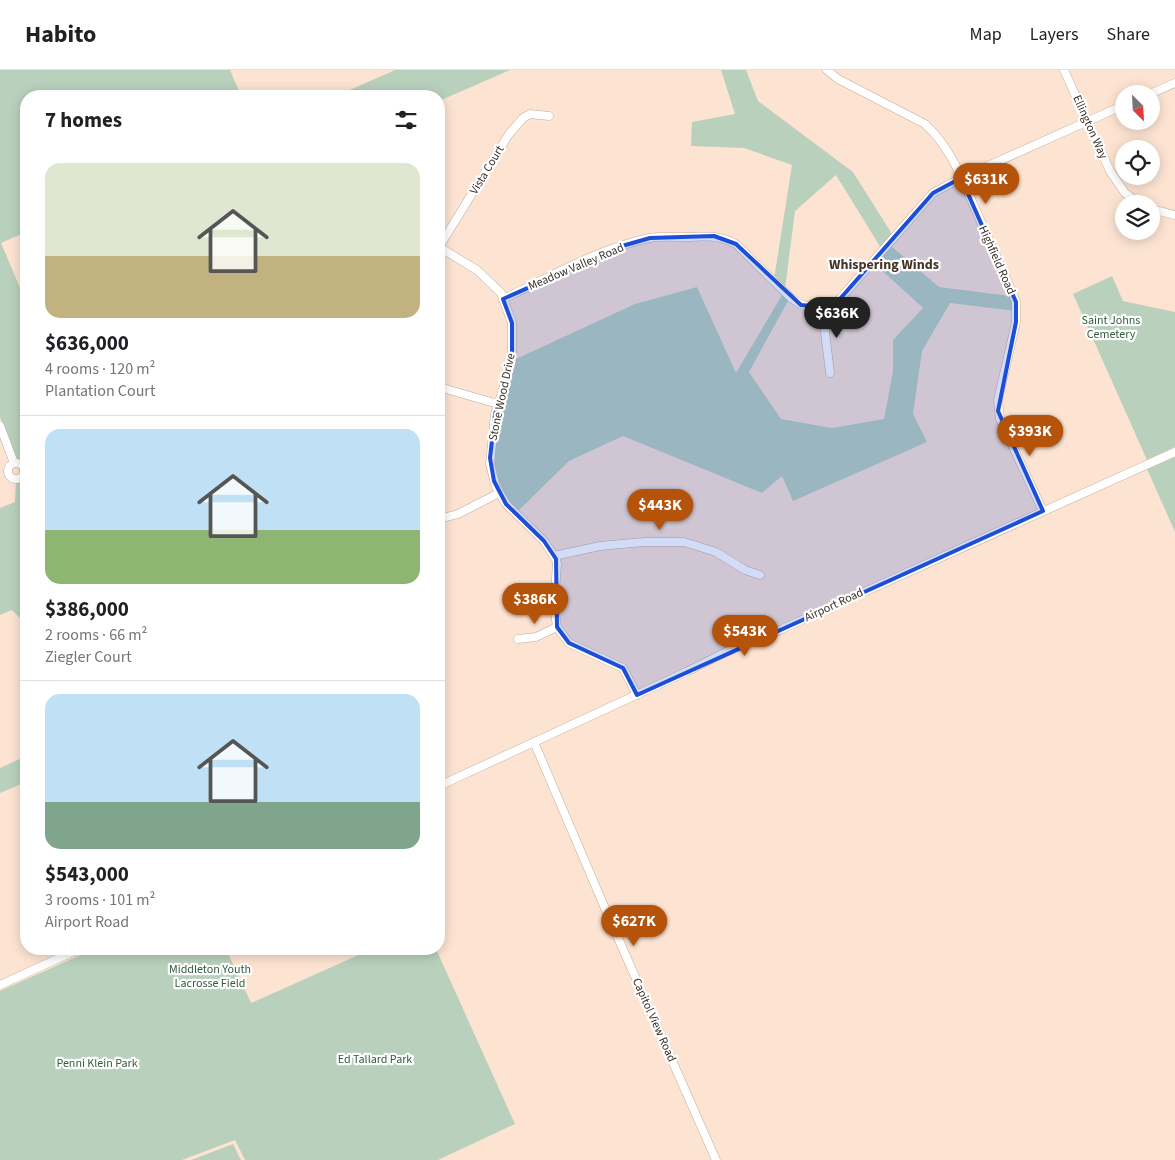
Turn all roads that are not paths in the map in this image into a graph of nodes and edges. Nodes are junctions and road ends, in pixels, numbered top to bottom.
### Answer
1 (827, 70) edge
2 (1064, 70) edge
3 (1175, 83) edge
4 (1160, 90) edge
5 (1115, 109) edge
6 (549, 116) dead end
7 (1087, 121) junction
8 (961, 178) junction
9 (1128, 195) edge
10 (1160, 211) edge
11 (1175, 215) edge
12 (445, 238) edge
13 (445, 251) edge
14 (503, 299) junction
15 (822, 307) junction
16 (830, 373) dead end
17 (445, 389) edge
18 (498, 404) junction
19 (0, 426) edge
20 (1175, 452) edge
21 (14, 463) dead end
22 (500, 493) junction
23 (1043, 511) junction
24 (445, 517) edge
25 (554, 556) junction
26 (760, 575) dead end
27 (557, 628) junction
28 (518, 639) dead end
29 (636, 695) junction
30 (534, 742) junction
31 (445, 783) edge
32 (66, 955) edge
33 (0, 985) edge
34 (716, 1160) edge

1 - 8 street, Highfield Road
2 - 7 street, Ellington Way
3 - 4 street
5 - 7 street
6 - 12 street, Vista Court
7 - 8 street
7 - 9 street, Ellington Way
8 - 15 street
8 - 23 street, Highfield Road
10 - 11 street
13 - 14 street, Stone Wood Drive
14 - 15 street, Meadow Valley Road
14 - 18 street, Stone Wood Drive
15 - 16 street
17 - 18 street
18 - 22 street, Stone Wood Drive
19 - 21 street
20 - 23 street, Airport Road
22 - 24 street
22 - 25 street, Stone Wood Drive
23 - 29 street, Airport Road
25 - 26 street
25 - 27 street
27 - 28 street
27 - 29 street
29 - 30 street, Airport Road
30 - 31 street, Airport Road
30 - 34 street, Capitol View Road
32 - 33 street

